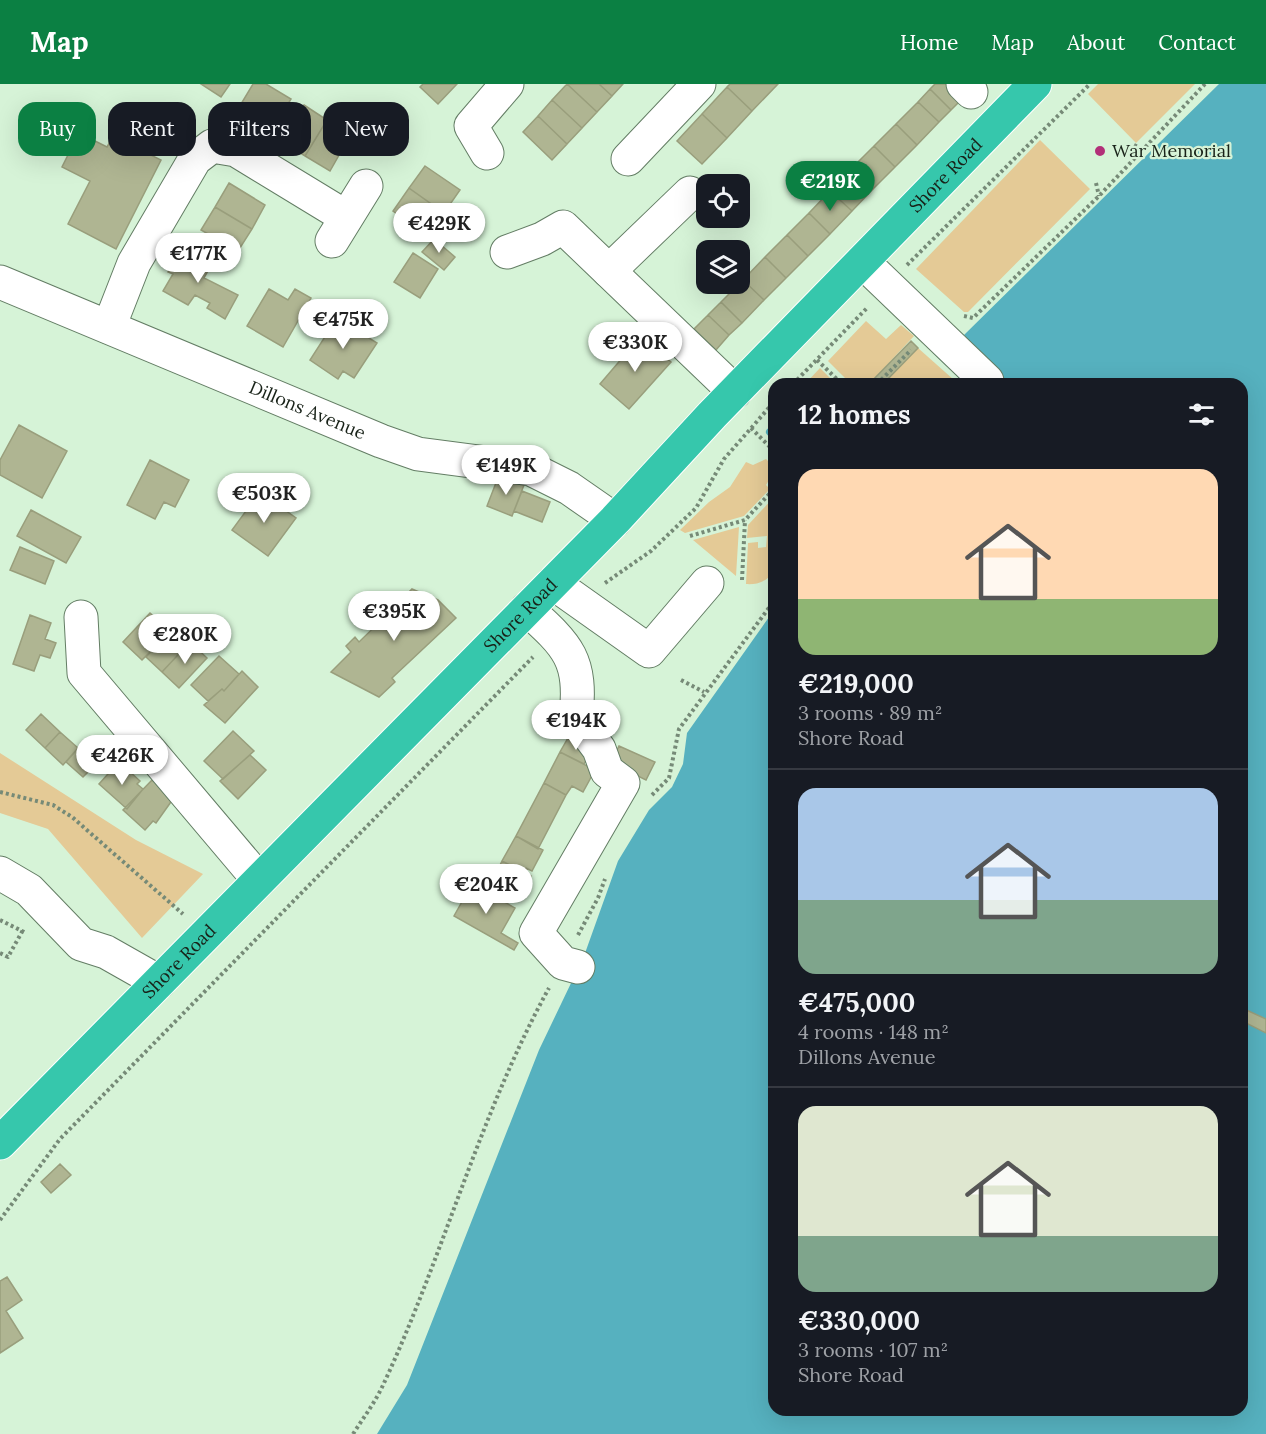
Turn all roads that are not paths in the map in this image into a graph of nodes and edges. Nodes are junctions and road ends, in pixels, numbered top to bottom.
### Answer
1 (507, 84) edge
2 (699, 84) edge
3 (1035, 84) edge
4 (487, 153) dead end
5 (628, 159) dead end
6 (366, 186) dead end
7 (690, 193) dead end
8 (507, 252) dead end
9 (863, 262) junction
10 (609, 270) junction
11 (0, 282) edge
12 (109, 327) junction
13 (984, 378) edge
14 (735, 392) junction
15 (615, 520) junction
16 (553, 583) junction
17 (707, 583) dead end
18 (527, 609) junction
19 (81, 617) dead end
20 (0, 873) edge
21 (259, 880) junction
22 (571, 965) road end
23 (159, 982) junction
24 (0, 1143) edge

1 - 4 street
2 - 5 street
3 - 9 highway, Shore Road
6 - 12 street
7 - 10 street
8 - 10 street
9 - 13 street
9 - 14 highway, Shore Road
10 - 14 street
11 - 12 street, Dillons Avenue
12 - 15 street, Dillons Avenue
14 - 15 highway, Shore Road
15 - 16 highway, Shore Road
16 - 17 street
16 - 18 highway, Shore Road
18 - 21 highway, Shore Road
18 - 22 street
19 - 21 street
20 - 23 street
21 - 23 highway, Shore Road
23 - 24 highway, Shore Road

